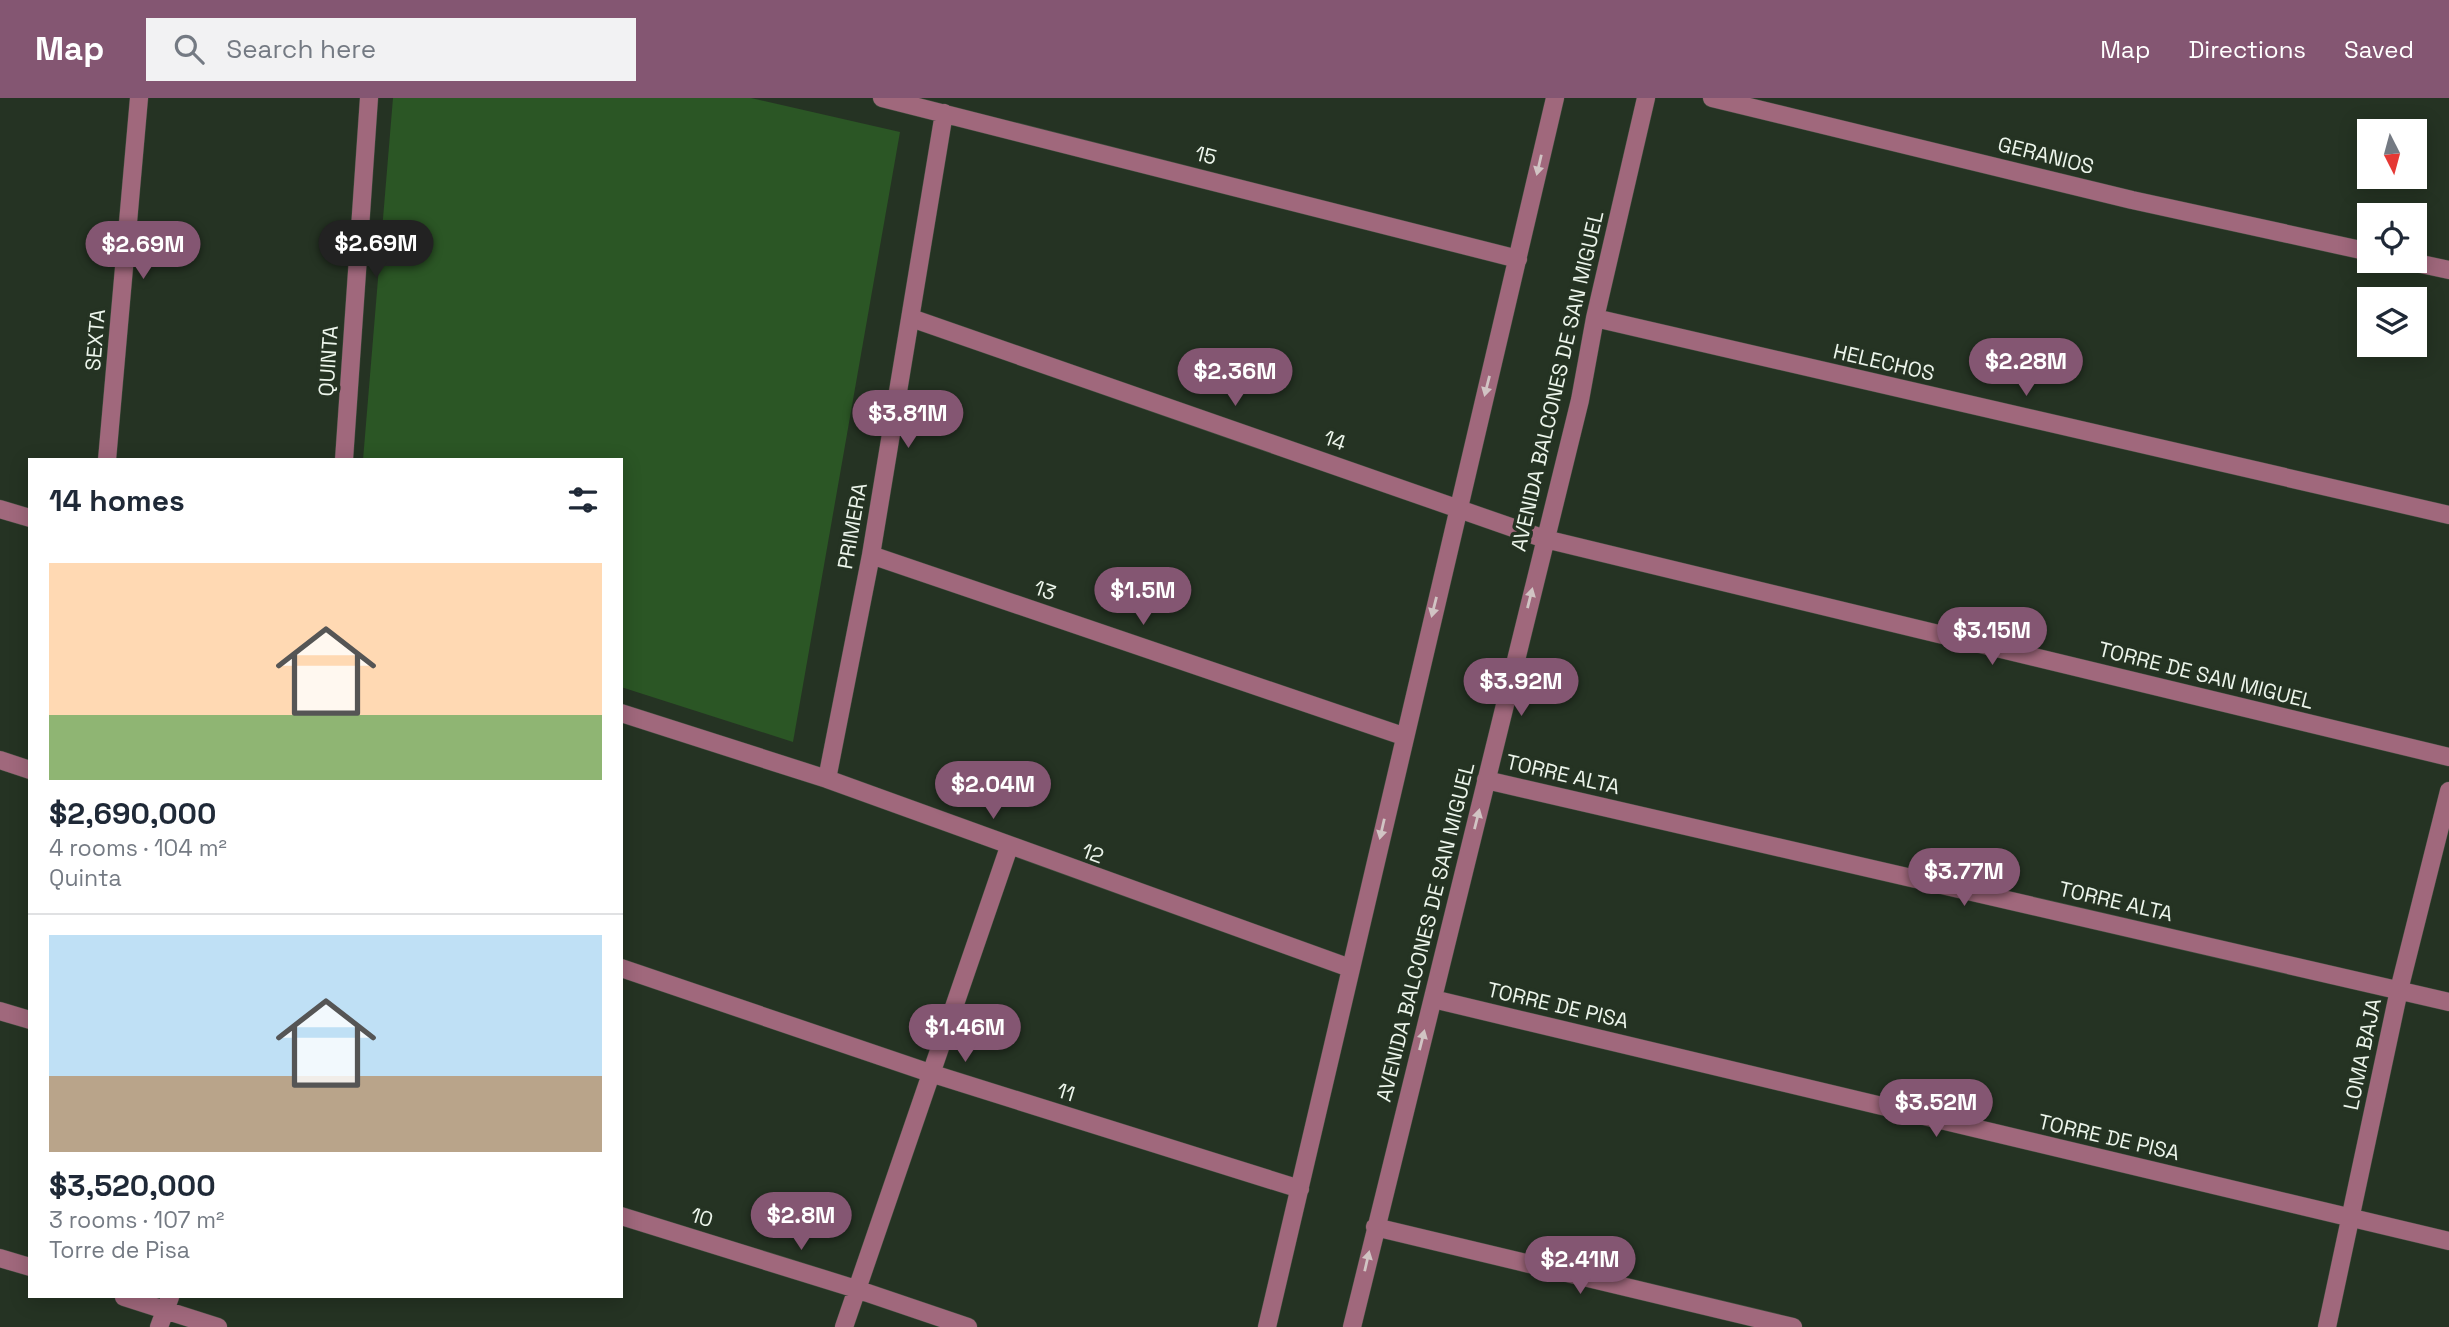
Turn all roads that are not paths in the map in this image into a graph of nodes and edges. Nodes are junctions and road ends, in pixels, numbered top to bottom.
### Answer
1 (139, 98) edge
2 (369, 98) edge
3 (882, 98) edge
4 (1555, 98) edge
5 (1646, 98) edge
6 (1712, 98) edge
7 (944, 113) junction
8 (2357, 249) edge
9 (1518, 259) junction
10 (2427, 265) edge
11 (2449, 270) edge
12 (911, 318) junction
13 (1595, 318) junction
14 (107, 458) edge
15 (344, 458) edge
16 (1458, 507) junction
17 (0, 509) edge
18 (2449, 515) edge
19 (28, 517) edge
20 (1545, 539) junction
21 (871, 555) junction
22 (623, 714) edge
23 (1403, 736) junction
24 (2449, 757) edge
25 (0, 760) edge
26 (28, 769) edge
27 (827, 779) junction
28 (1486, 780) junction
29 (2449, 791) edge
30 (1009, 847) junction
31 (1350, 968) junction
32 (623, 969) edge
33 (2399, 990) junction
34 (1433, 999) junction
35 (2449, 1002) edge
36 (0, 1011) edge
37 (28, 1019) edge
38 (930, 1073) junction
39 (1300, 1189) junction
40 (623, 1217) edge
41 (2351, 1218) junction
42 (1375, 1227) junction
43 (2449, 1241) edge
44 (0, 1258) edge
45 (28, 1266) edge
46 (856, 1289) junction
47 (127, 1298) edge
48 (165, 1311) edge
49 (218, 1327) edge
50 (844, 1327) edge
51 (968, 1327) edge
52 (1267, 1327) edge
53 (1352, 1327) edge
54 (1793, 1327) edge
55 (2327, 1327) edge

1 - 14 street, SEXTA
2 - 15 street, QUINTA
3 - 7 street, 15
4 -> 9 street
5 - 13 street, AVENIDA BALCONES DE SAN MIGUEL
6 - 8 street, GERANIOS
7 - 9 street, 15
7 - 12 street, PRIMERA
9 -> 16 street
10 - 11 street
12 - 16 street, 14
12 - 21 street, PRIMERA
13 - 18 street, HELECHOS
13 - 20 street, AVENIDA BALCONES DE SAN MIGUEL
16 - 20 street, 14
16 -> 23 street
17 - 19 street
20 - 24 street, TORRE DE SAN MIGUEL
28 -> 20 street, AVENIDA BALCONES DE SAN MIGUEL
21 - 23 street, 13
21 - 27 street, PRIMERA
22 - 27 street, 12
23 -> 31 street
25 - 26 street
27 - 30 street, 12
28 - 33 street, TORRE ALTA
34 -> 28 street, AVENIDA BALCONES DE SAN MIGUEL
29 - 33 street, LOMA BAJA
30 - 31 street, 12
30 - 38 street
31 - 39 street
32 - 38 street, 11
33 - 35 street, TORRE ALTA
33 - 41 street, LOMA BAJA
34 - 41 street, TORRE DE PISA
42 -> 34 street, AVENIDA BALCONES DE SAN MIGUEL
36 - 37 street
38 - 39 street, 11
38 - 46 street
39 - 52 street
40 - 46 street, 10
41 - 43 street, TORRE DE PISA
41 - 55 street, LOMA BAJA
53 -> 42 street, AVENIDA BALCONES DE SAN MIGUEL
42 - 54 street
44 - 45 street
46 - 50 street
46 - 51 street, 10
47 - 48 street
48 - 49 street

